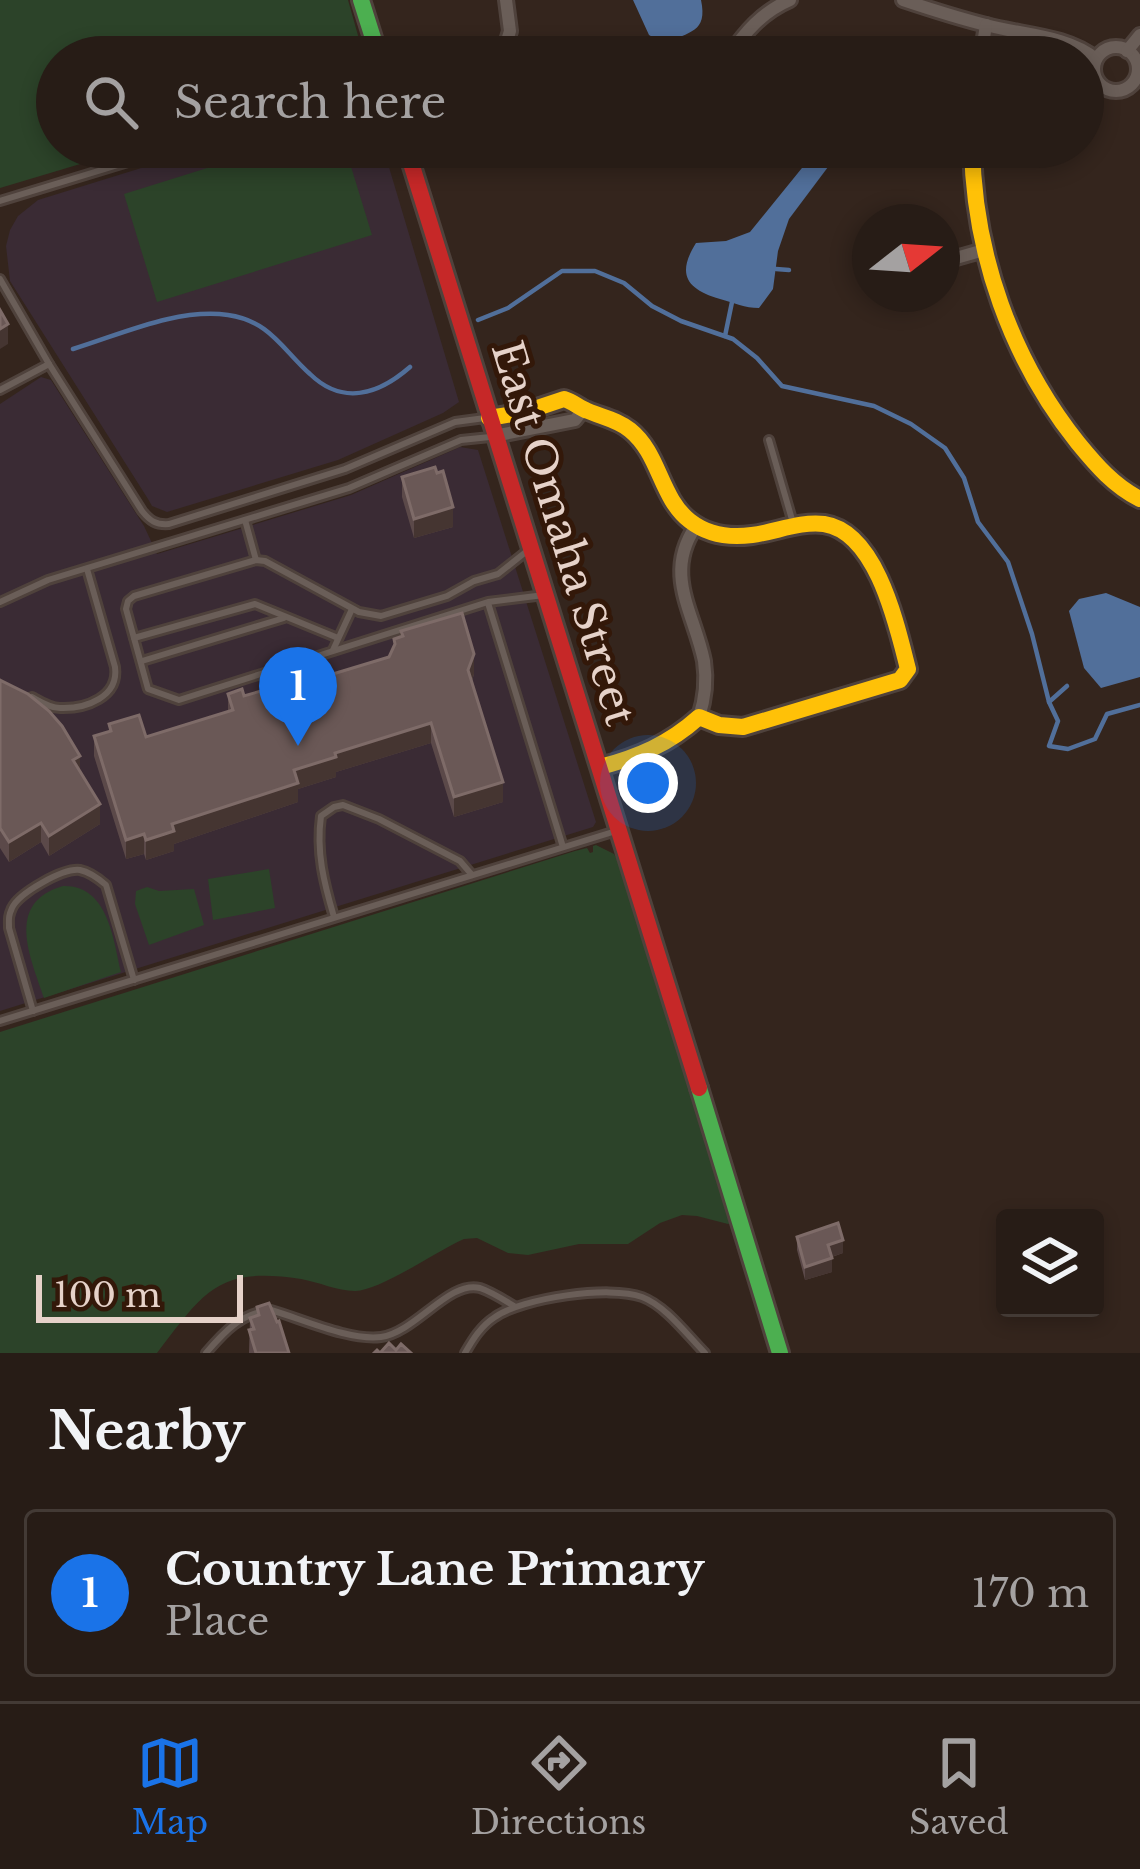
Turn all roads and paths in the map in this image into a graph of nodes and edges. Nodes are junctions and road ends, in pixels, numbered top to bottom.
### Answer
1 (362, 0) edge
2 (506, 0) edge
3 (790, 0) edge
4 (903, 0) edge
5 (986, 26) junction
6 (1140, 35) edge
7 (373, 36) edge
8 (508, 36) edge
9 (742, 36) edge
10 (984, 36) edge
11 (1033, 36) edge
12 (1127, 51) junction
13 (1104, 52) edge
14 (1104, 88) edge
15 (1135, 91) edge
16 (109, 168) edge
17 (412, 168) edge
18 (971, 168) edge
19 (2, 201) edge
20 (0, 212) edge
21 (984, 250) junction
22 (960, 257) edge
23 (0, 279) edge
24 (49, 364) junction
25 (0, 390) edge
26 (549, 404) junction
27 (584, 410) junction
28 (554, 424) junction
29 (492, 427) junction
30 (769, 440) dead end
31 (1137, 499) edge
32 (245, 520) junction
33 (696, 526) junction
34 (794, 526) junction
35 (530, 549) junction
36 (256, 560) junction
37 (86, 569) junction
38 (544, 595) junction
39 (0, 602) edge
40 (488, 602) junction
41 (352, 608) junction
42 (381, 616) junction
43 (288, 617) junction
44 (387, 634) junction
45 (134, 638) junction
46 (338, 638) junction
47 (333, 650) junction
48 (140, 662) junction
49 (23, 692) edge
50 (699, 717) junction
51 (600, 767) junction
52 (621, 829) junction
53 (562, 847) junction
54 (472, 875) junction
55 (334, 917) junction
56 (134, 980) junction
57 (33, 1011) junction
58 (0, 1021) edge
59 (514, 1306) junction
60 (206, 1353) edge
61 (465, 1353) edge
62 (705, 1353) edge
63 (780, 1353) edge

1 - 7 street
2 - 8 street
3 - 9 street
4 - 5 street
5 - 10 street
5 - 11 street
6 - 12 street
12 - 13 street
12 - 15 street
14 - 15 street
16 - 19 lane
17 - 29 street, East Omaha Street
18 - 21 street
19 - 20 lane
21 - 22 street
21 - 31 street
23 - 24 lane
24 - 25 lane
24 - 29 lane
26 - 27 street
26 - 28 street
26 - 29 street
27 - 28 street
27 - 33 street
28 - 29 street
29 - 32 lane
29 - 35 street, East Omaha Street
30 - 34 lane
32 - 36 lane
32 - 37 lane
33 - 34 street
33 - 50 street
34 - 50 street
35 - 38 street, East Omaha Street
35 - 42 lane
36 - 41 lane
36 - 45 lane
37 - 39 lane
37 - 49 lane
38 - 40 lane
38 - 51 street, East Omaha Street
40 - 44 lane
40 - 53 lane
41 - 42 lane
41 - 46 lane
42 - 44 lane
43 - 45 lane
43 - 46 lane
43 - 48 lane
44 - 47 lane
45 - 48 lane
46 - 47 lane
47 - 48 lane
50 - 51 street
51 - 52 street, East Omaha Street
52 - 53 lane
52 - 63 street, East Omaha Street
53 - 54 lane
54 - 55 lane
54 - 55 lane
55 - 56 lane
56 - 57 lane
56 - 57 lane
57 - 58 lane
59 - 60 lane
59 - 61 lane
59 - 62 lane

